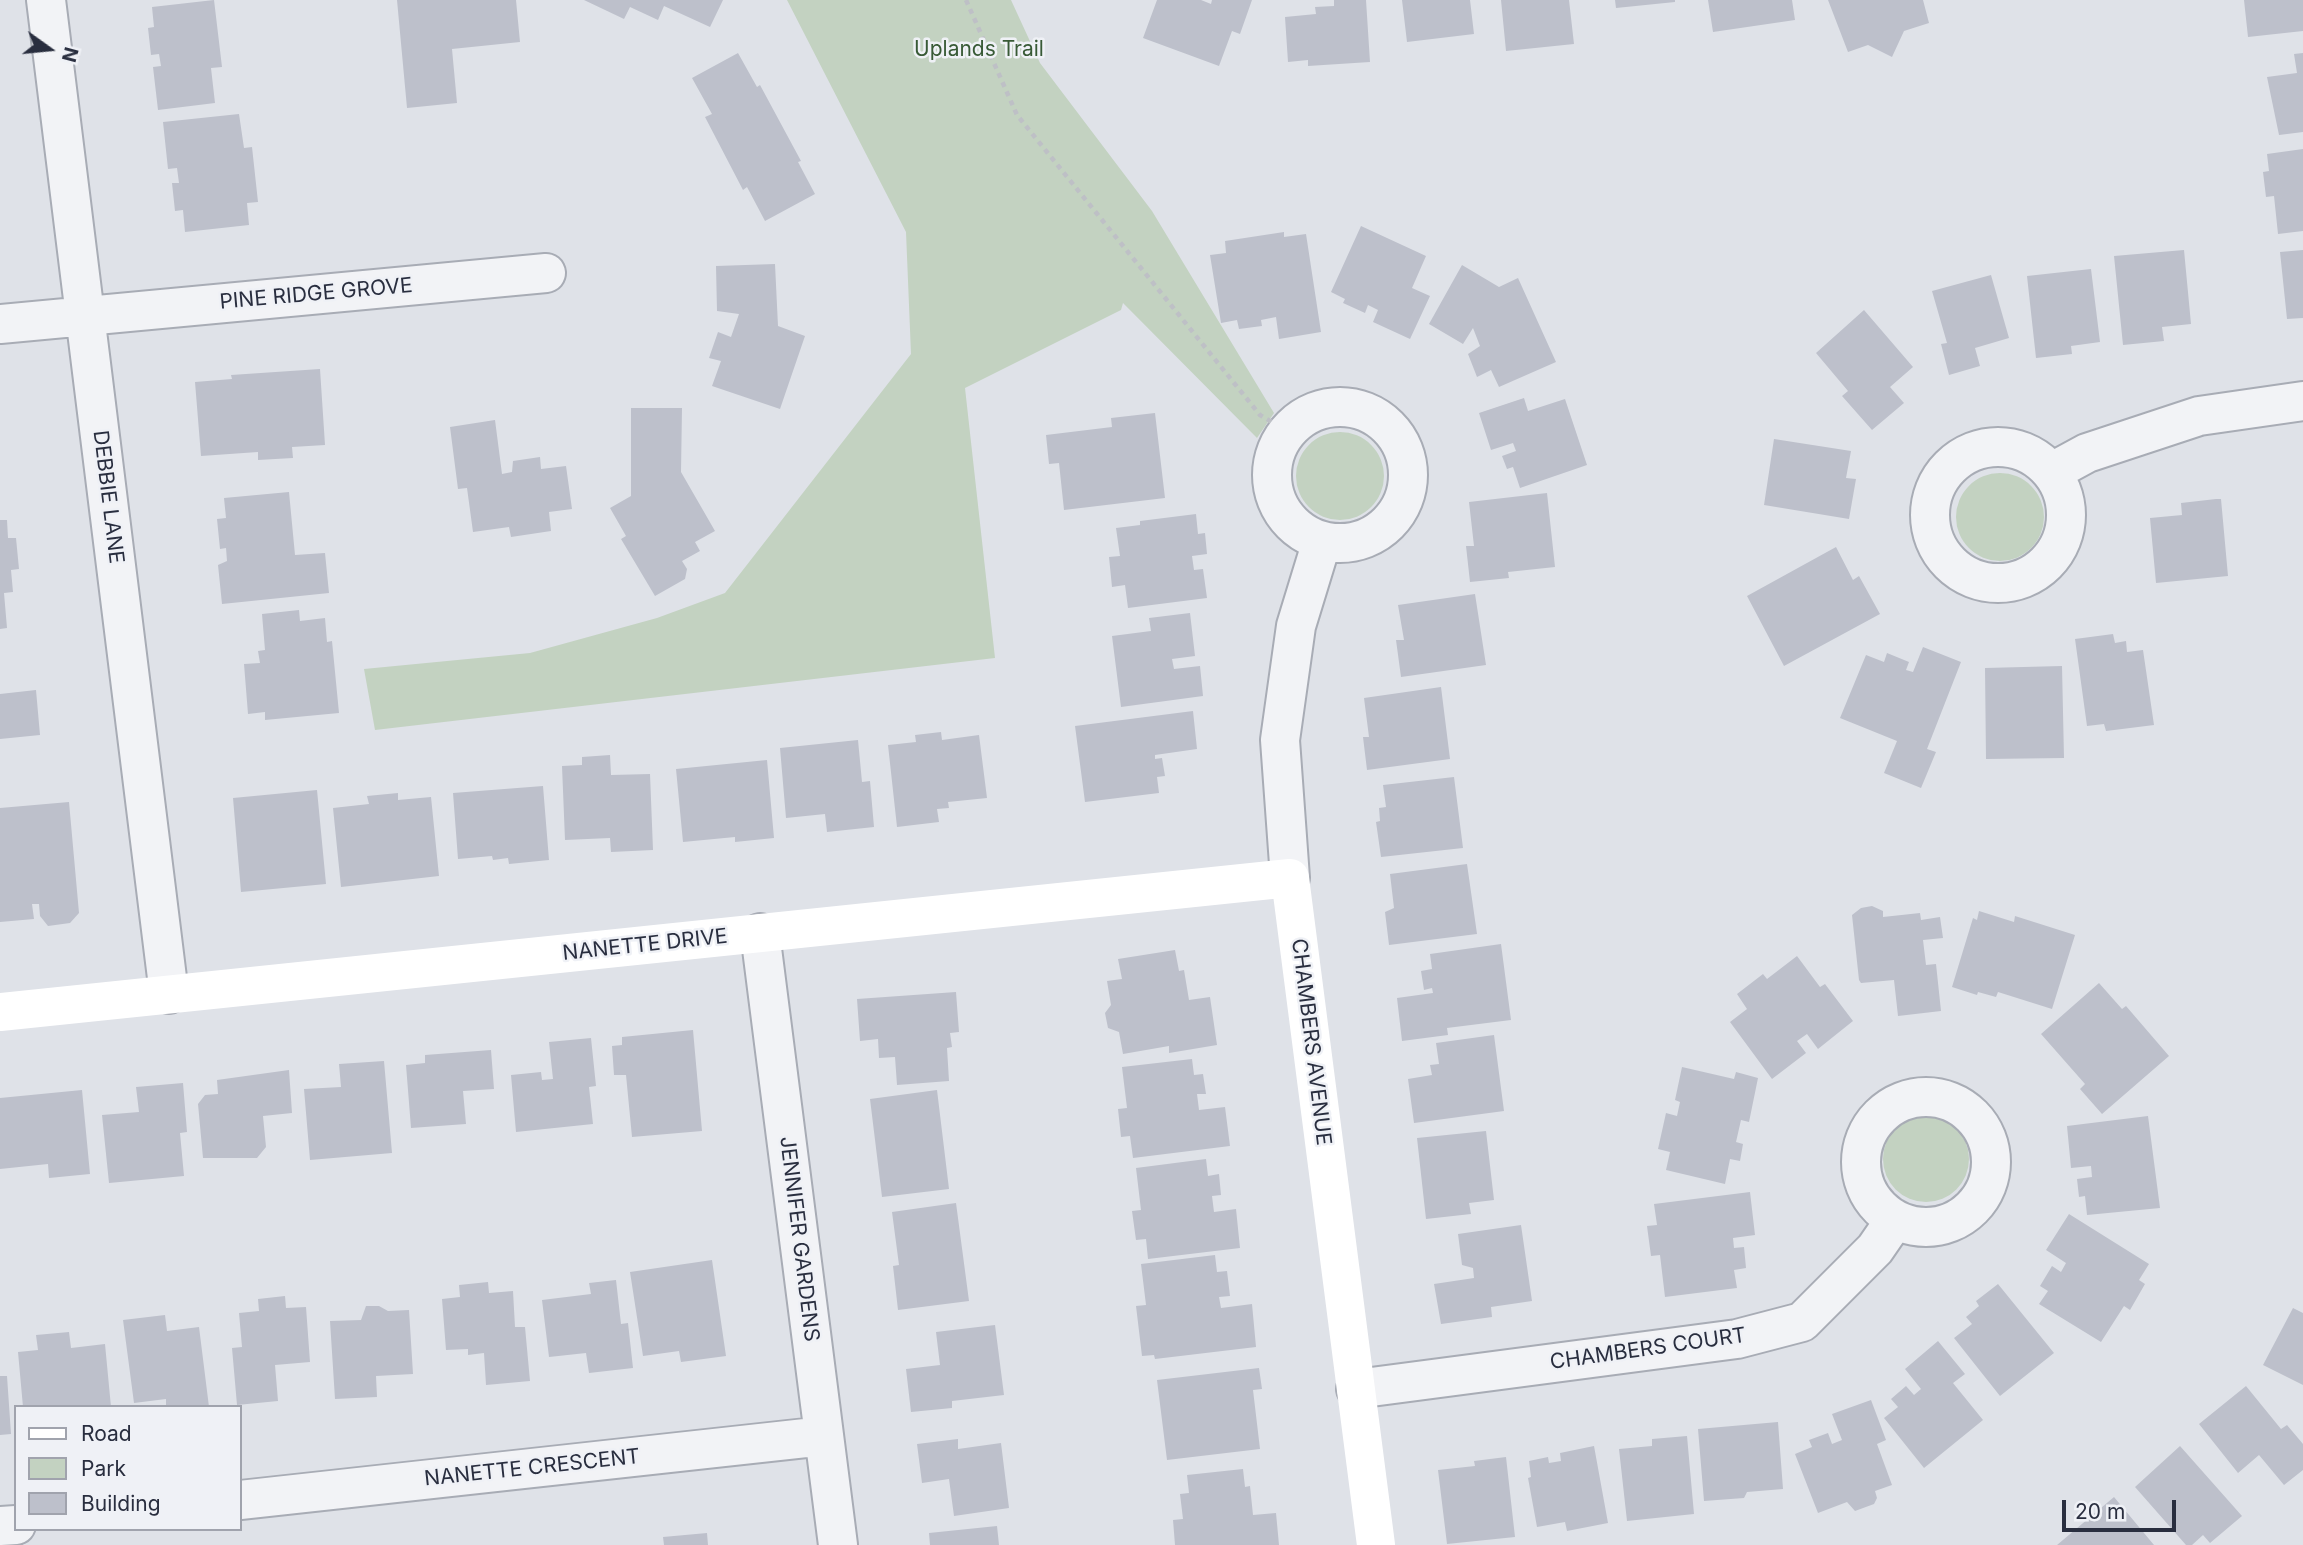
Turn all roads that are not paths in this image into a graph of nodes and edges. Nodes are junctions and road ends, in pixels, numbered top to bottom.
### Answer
1 (46, 0) edge
2 (546, 273) dead end
3 (86, 315) junction
4 (0, 324) edge
5 (2303, 401) edge
6 (2052, 472) dead end
7 (1322, 541) junction
8 (1290, 878) junction
9 (760, 933) junction
10 (169, 994) junction
11 (0, 1012) edge
12 (1895, 1220) dead end
13 (1356, 1389) junction
14 (824, 1436) junction
15 (242, 1500) edge
16 (838, 1545) edge
17 (1376, 1545) edge

1 - 3 street, DEBBIE LANE
2 - 3 street, PINE RIDGE GROVE
3 - 4 street, PINE RIDGE GROVE
3 - 10 street, DEBBIE LANE
5 - 6 street
7 - 7 street
7 - 8 street, CHAMBERS AVENUE
8 - 9 street, NANETTE DRIVE
8 - 13 street, CHAMBERS AVENUE
9 - 10 street, NANETTE DRIVE
9 - 14 street, JENNIFER GARDENS
10 - 11 street, NANETTE DRIVE
12 - 13 street, CHAMBERS COURT
13 - 17 street, CHAMBERS AVENUE
14 - 15 street, NANETTE CRESCENT
14 - 16 street, JENNIFER GARDENS

